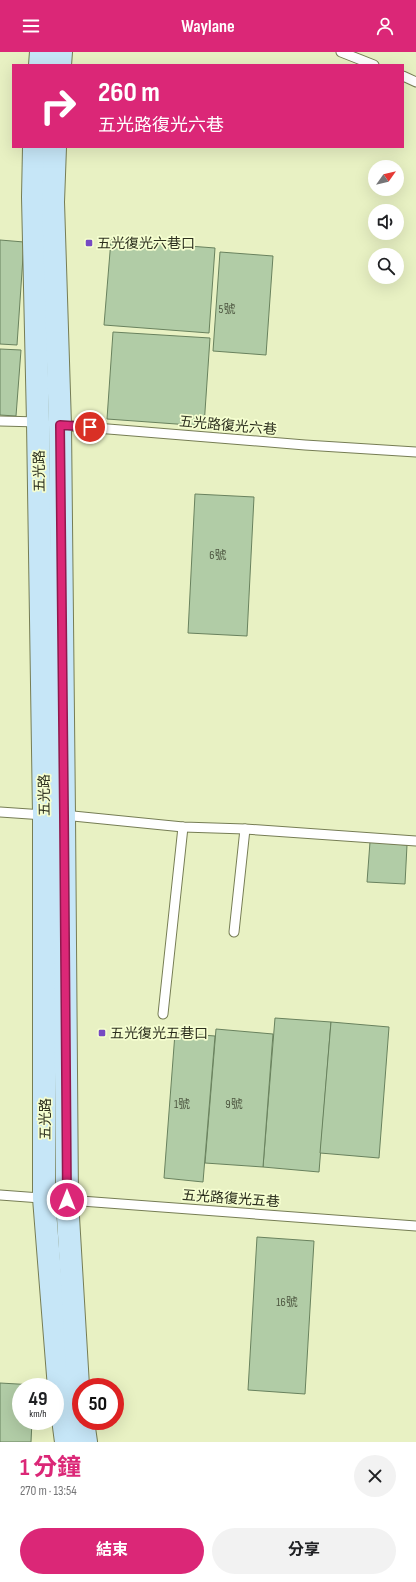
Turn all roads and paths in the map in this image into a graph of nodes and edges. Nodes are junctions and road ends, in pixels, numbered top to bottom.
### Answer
1 (341, 52) edge
2 (371, 64) edge
3 (404, 76) edge
4 (416, 82) edge
5 (34, 148) edge
6 (55, 148) edge
7 (0, 421) edge
8 (49, 424) junction
9 (416, 452) edge
10 (0, 812) edge
11 (54, 815) junction
12 (184, 827) junction
13 (245, 829) junction
14 (416, 841) edge
15 (234, 932) dead end
16 (163, 1014) dead end
17 (0, 1195) edge
18 (44, 1198) junction
19 (67, 1200) junction
20 (416, 1226) edge
21 (78, 1378) edge
22 (84, 1430) edge
23 (66, 1442) edge
24 (86, 1442) edge

1 - 2 lane
3 - 4 lane
5 - 8 main road, 五光路
6 - 8 main road, 五光路
7 - 8 lane, 五光路復光六巷
8 - 9 lane, 五光路復光六巷
8 - 11 main road, 五光路
10 - 11 lane
11 - 12 lane
11 - 18 main road, 五光路
11 - 19 main road, 五光路
12 - 13 lane
12 - 16 lane
13 - 14 lane
13 - 15 lane
17 - 18 lane, 五光路復光五巷
18 - 19 lane, 五光路復光五巷
18 - 23 main road, 五光路
19 - 20 lane, 五光路復光五巷
19 - 21 main road, 五光路
22 - 24 main road

